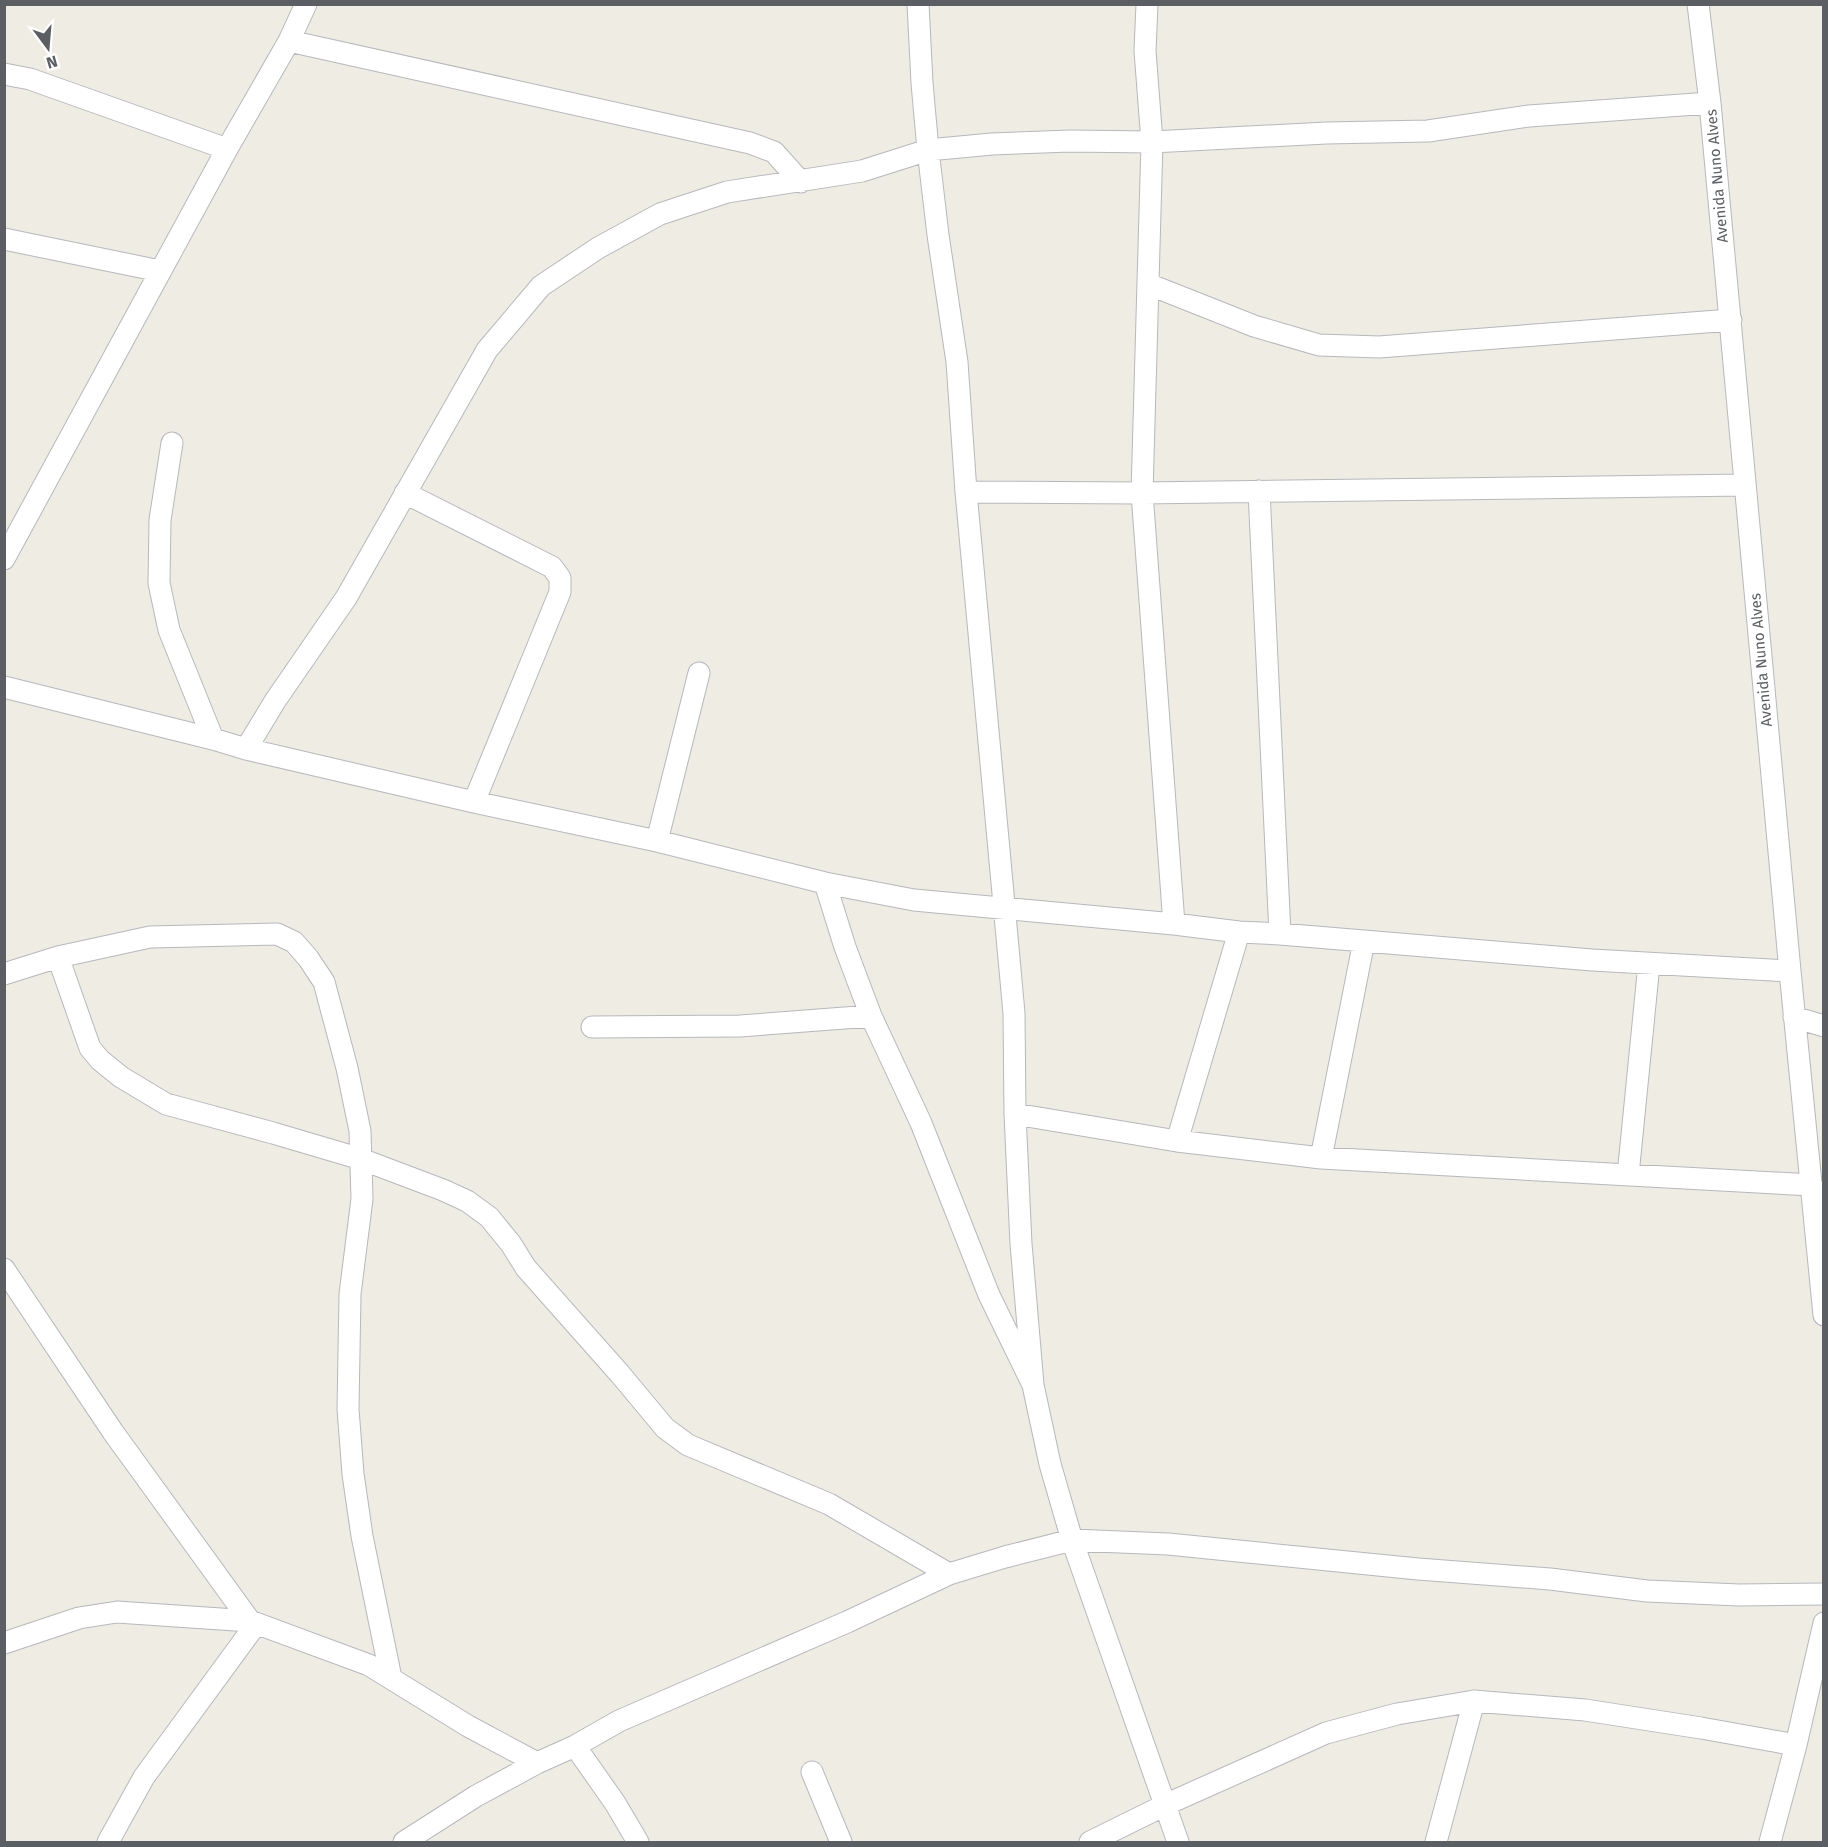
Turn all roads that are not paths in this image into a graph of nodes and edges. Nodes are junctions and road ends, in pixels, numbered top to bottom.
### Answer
1 (306, 4) edge
2 (918, 4) edge
3 (1147, 4) edge
4 (1698, 4) edge
5 (290, 41) junction
6 (4, 74) edge
7 (1710, 103) junction
8 (1152, 142) junction
9 (227, 149) junction
10 (928, 150) junction
11 (801, 182) junction
12 (4, 239) edge
13 (160, 271) junction
14 (1148, 284) junction
15 (1731, 320) junction
16 (172, 443) dead end
17 (1744, 485) junction
18 (1259, 490) junction
19 (966, 492) junction
20 (1142, 493) junction
21 (405, 494) junction
22 (5, 557) edge
23 (699, 673) dead end
24 (4, 687) edge
25 (213, 739) junction
26 (246, 749) junction
27 (474, 802) junction
28 (657, 841) junction
29 (825, 883) junction
30 (1003, 909) junction
31 (1174, 924) junction
32 (1239, 932) junction
33 (1281, 934) junction
34 (1364, 941) junction
35 (58, 957) junction
36 (1649, 964) junction
37 (1790, 972) junction
38 (4, 974) edge
39 (872, 1016) junction
40 (1794, 1017) junction
41 (1824, 1026) edge
42 (592, 1027) dead end
43 (1015, 1114) junction
44 (1177, 1141) junction
45 (1321, 1158) junction
46 (361, 1159) junction
47 (1628, 1175) junction
48 (1812, 1185) junction
49 (4, 1269) edge
50 (1824, 1315) edge
51 (1033, 1385) junction
52 (1072, 1540) junction
53 (950, 1574) junction
54 (1824, 1594) edge
55 (253, 1623) junction
56 (1824, 1623) edge
57 (4, 1643) edge
58 (391, 1678) junction
59 (1474, 1701) junction
60 (1796, 1745) junction
61 (575, 1746) junction
62 (537, 1763) junction
63 (812, 1772) dead end
64 (1165, 1804) junction
65 (108, 1842) edge
66 (404, 1842) edge
67 (638, 1842) edge
68 (841, 1842) edge
69 (1090, 1842) edge
70 (1178, 1842) edge
71 (1436, 1842) edge
72 (1770, 1842) edge

1 - 5 street
2 - 10 street
3 - 8 street
4 - 7 street, Avenida Nuno Alves
5 - 9 street
5 - 11 street
6 - 9 street
7 - 8 street
7 - 15 street, Avenida Nuno Alves
8 - 10 street
8 - 14 street
9 - 13 street
10 - 11 street
10 - 19 street
11 - 21 street
12 - 13 street
13 - 22 street
14 - 15 street
14 - 20 street
15 - 17 street, Avenida Nuno Alves
16 - 25 street
17 - 18 street
17 - 37 street, Avenida Nuno Alves
18 - 20 street
18 - 33 street
19 - 20 street
19 - 30 street
20 - 31 street
21 - 26 street
21 - 27 street
23 - 28 street
24 - 25 street
25 - 26 street
26 - 27 street
27 - 28 street
28 - 29 street
29 - 30 street
29 - 39 street
30 - 31 street
30 - 43 street
31 - 32 street
32 - 33 street
32 - 44 street
33 - 34 street
34 - 36 street
34 - 45 street
35 - 38 street
35 - 46 street
35 - 46 street
36 - 37 street
36 - 47 street
37 - 40 street, Avenida Nuno Alves
39 - 42 street
39 - 51 street
40 - 41 street
40 - 48 street, Avenida Nuno Alves
43 - 44 street
43 - 51 street
44 - 45 street
45 - 47 street
46 - 53 street
46 - 58 street
47 - 48 street
48 - 50 street, Avenida Nuno Alves
49 - 55 street
51 - 52 street
52 - 53 street
52 - 54 street
52 - 64 street
53 - 61 street
55 - 57 street
55 - 58 street
55 - 65 street
56 - 60 street
58 - 62 street
59 - 60 street
59 - 64 street
59 - 71 street
60 - 72 street
61 - 62 street
61 - 67 street
62 - 66 street
63 - 68 street
64 - 69 street
64 - 70 street

